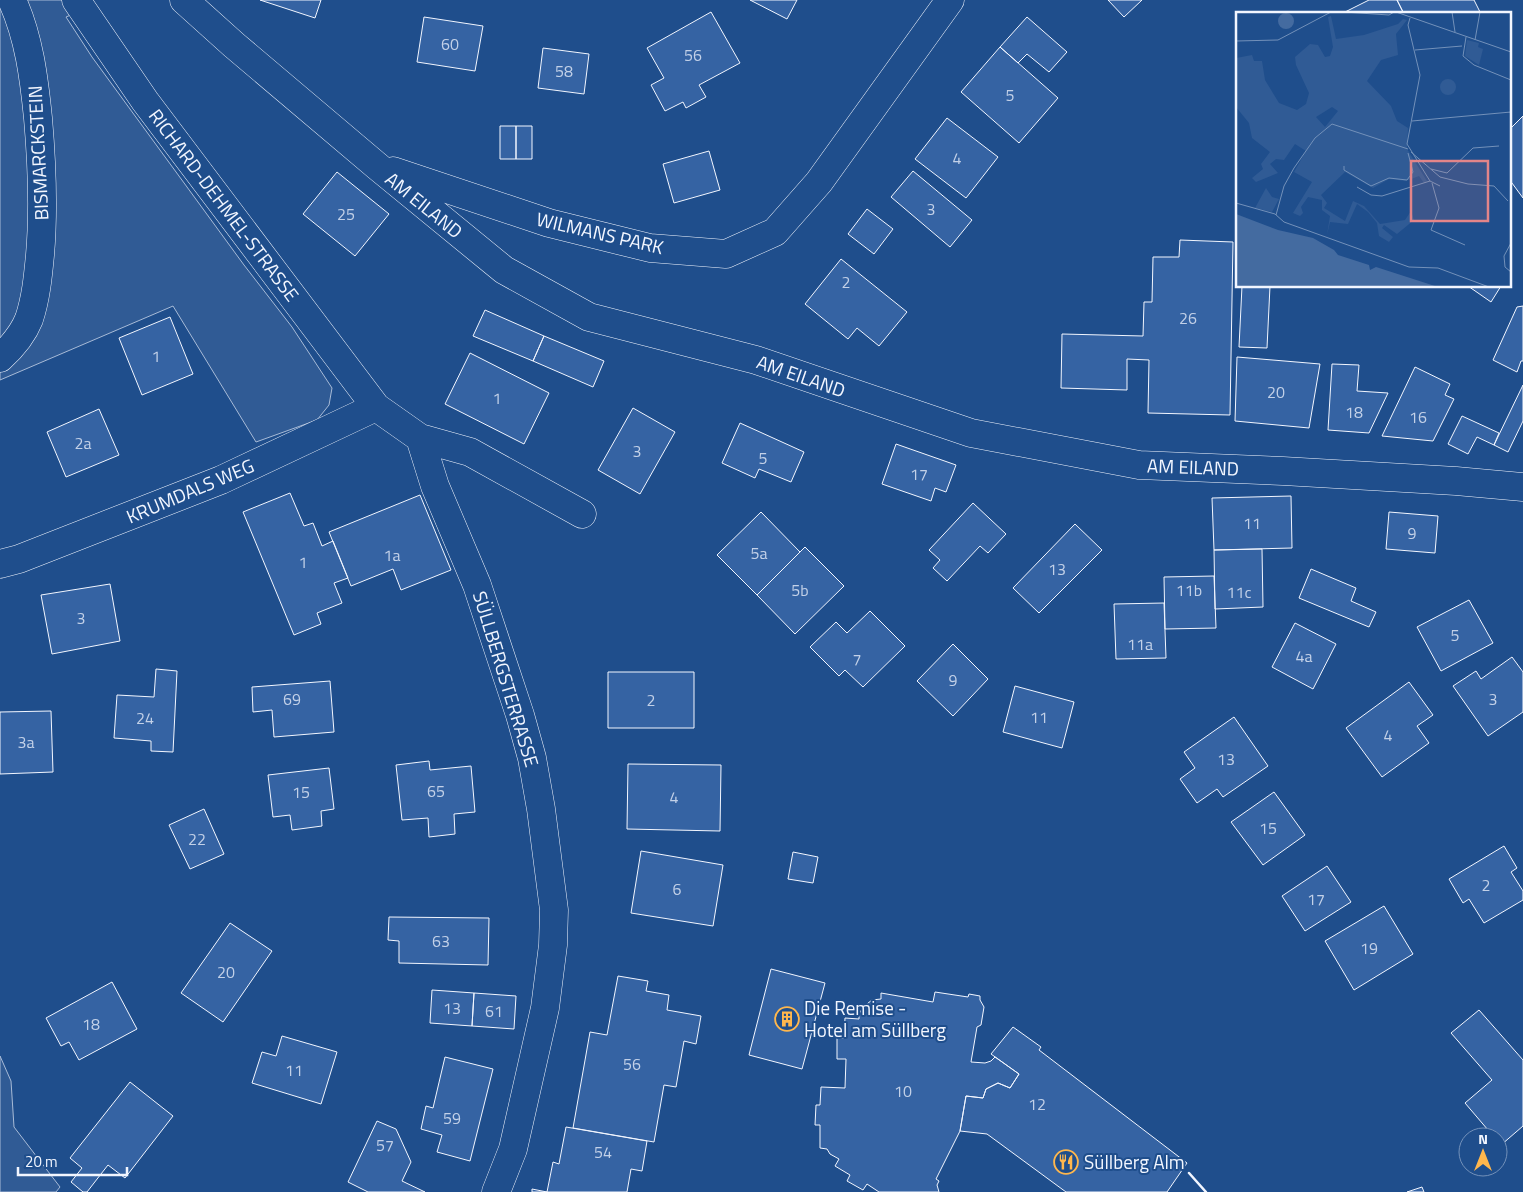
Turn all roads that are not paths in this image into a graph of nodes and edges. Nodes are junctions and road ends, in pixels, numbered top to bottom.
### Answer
1 (12, 0) edge
2 (76, 0) edge
3 (184, 0) edge
4 (950, 0) edge
5 (377, 166) junction
6 (0, 358) edge
7 (376, 407) junction
8 (420, 438) junction
9 (1523, 487) edge
10 (582, 514) dead end
11 (0, 564) edge
12 (496, 1192) edge

1 - 6 street, BISMARCKSTEIN
2 - 7 street, RICHARD-DEHMEL-STRASSE
3 - 5 street, AM EILAND
4 - 5 street, WILMANS PARK
5 - 9 street, AM EILAND
7 - 8 street
7 - 11 street, KRUMDALS WEG
8 - 10 street
8 - 12 street, SÜLLBERGSTERRASSE

